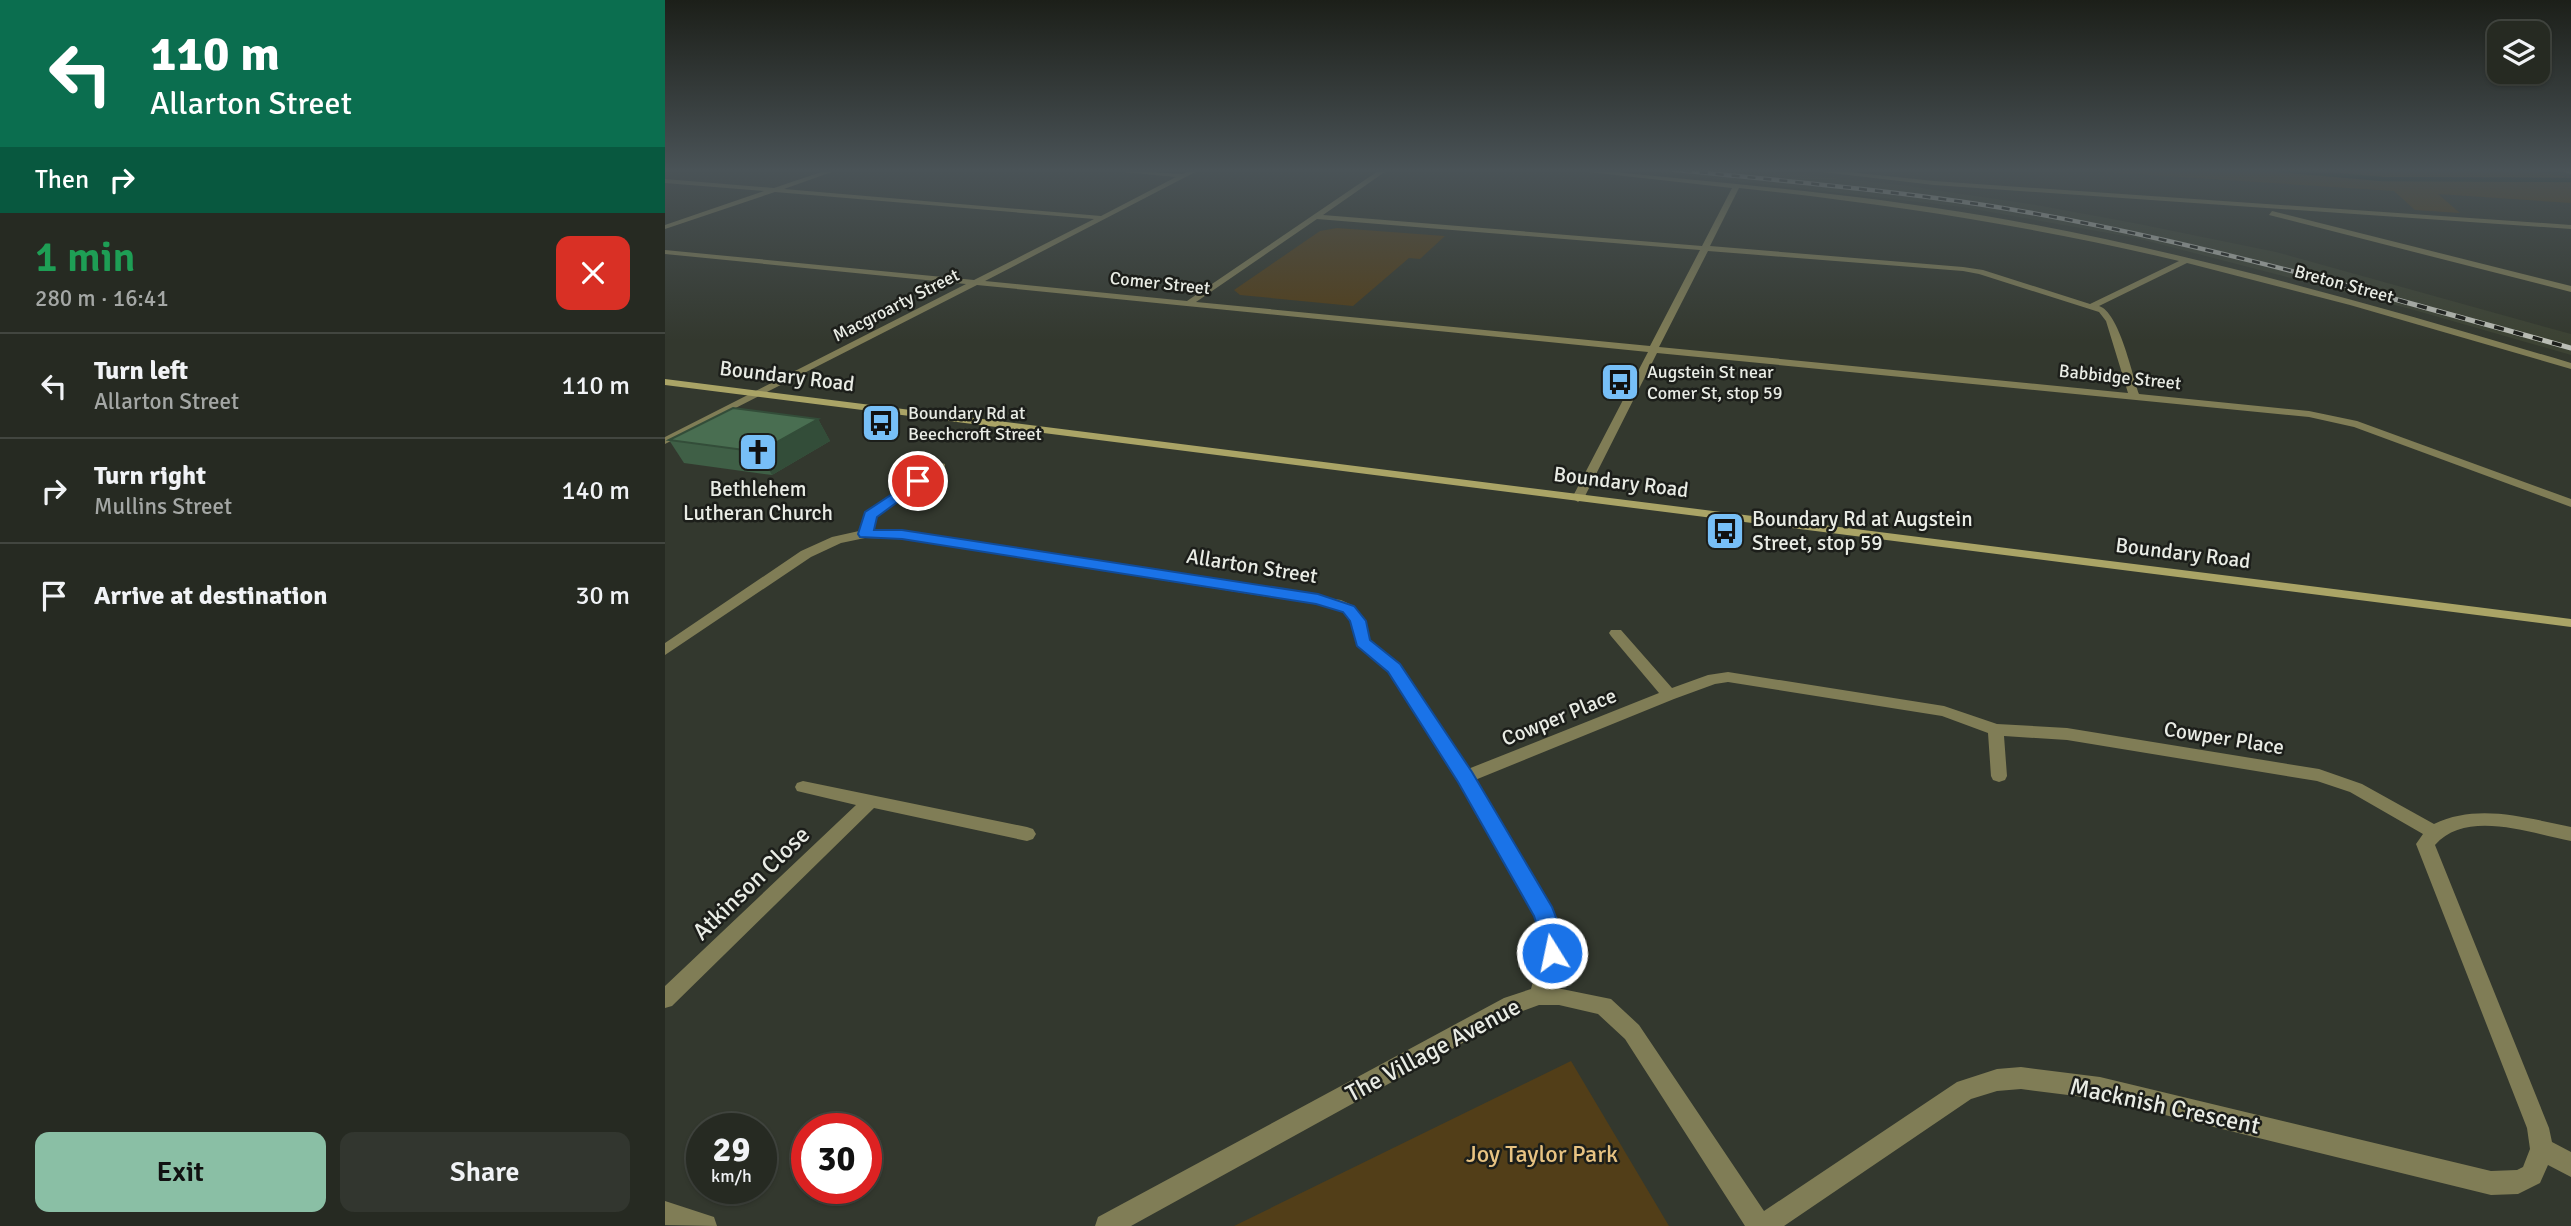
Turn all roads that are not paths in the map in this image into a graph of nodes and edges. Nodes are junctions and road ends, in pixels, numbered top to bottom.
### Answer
1 (1086, 226) edge
2 (1303, 226) edge
3 (1428, 226) edge
4 (1715, 226) edge
5 (2025, 226) edge
6 (2321, 226) edge
7 (1703, 249) junction
8 (665, 252) edge
9 (2187, 260) junction
10 (978, 281) junction
11 (2571, 289) edge
12 (1190, 302) junction
13 (2092, 306) junction
14 (1653, 348) junction
15 (2571, 366) edge
16 (665, 382) edge
17 (758, 394) junction
18 (2134, 396) junction
19 (665, 441) edge
20 (941, 466) dead end
21 (1578, 498) junction
22 (2571, 503) edge
23 (865, 534) junction
24 (2571, 623) edge
25 (1616, 632) dead end
26 (665, 650) edge
27 (1669, 695) junction
28 (1996, 730) junction
29 (1999, 776) dead end
30 (1465, 777) junction
31 (803, 787) dead end
32 (871, 801) junction
33 (2432, 831) junction
34 (1027, 834) dead end
35 (2571, 834) edge
36 (1539, 996) junction
37 (665, 999) edge
38 (2542, 1149) junction
39 (2571, 1165) edge
40 (665, 1213) edge
41 (705, 1226) edge
42 (1107, 1226) edge
43 (1761, 1226) edge

1 - 10 street, Macgroarty Street
2 - 12 street
3 - 7 street
4 - 7 street
5 - 9 street, Breton Street
6 - 11 street
7 - 13 street
7 - 14 street
8 - 10 street, Comer Street
9 - 13 street
9 - 15 street, Breton Street
10 - 12 street, Comer Street
10 - 17 street, Macgroarty Street
12 - 14 street, Comer Street
13 - 18 street
14 - 18 street, Babbidge Street
14 - 21 street
16 - 17 main road, Boundary Road
17 - 19 street, Macgroarty Street
17 - 21 main road, Boundary Road
18 - 22 street, Babbidge Street
20 - 23 street
21 - 24 main road, Boundary Road
23 - 26 street, Allarton Street
23 - 30 street, Allarton Street
25 - 27 street
27 - 28 street, Cowper Place
27 - 30 street, Cowper Place
28 - 29 street
28 - 33 street, Cowper Place
30 - 36 street, Allarton Street
31 - 32 street
32 - 34 street
32 - 37 street, Atkinson Close
33 - 35 street
33 - 38 street
36 - 42 street, The Village Avenue
36 - 43 street, The Village Avenue
38 - 39 street
38 - 43 street, Macknish Crescent
40 - 41 street

